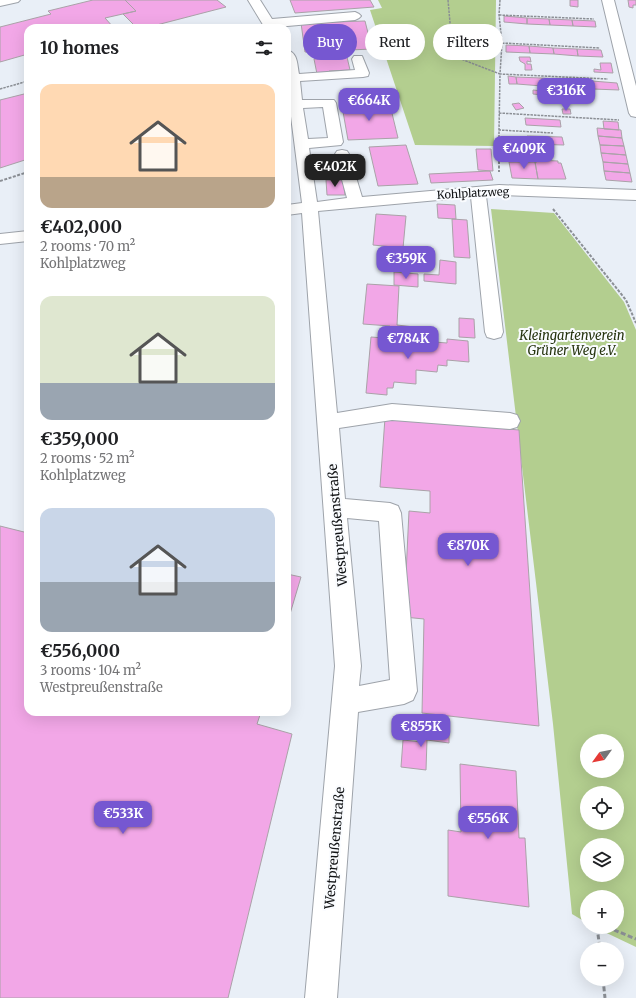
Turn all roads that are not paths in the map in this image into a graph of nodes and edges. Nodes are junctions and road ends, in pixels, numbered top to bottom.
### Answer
1 (14, 0) edge
2 (254, 0) edge
3 (608, 0) edge
4 (0, 3) edge
5 (355, 16) dead end
6 (268, 24) edge
7 (279, 24) edge
8 (358, 59) dead end
9 (291, 68) edge
10 (292, 78) junction
11 (296, 104) junction
12 (636, 113) edge
13 (302, 144) junction
14 (342, 154) dead end
15 (478, 192) junction
16 (636, 195) edge
17 (356, 202) junction
18 (310, 208) junction
19 (291, 210) edge
20 (24, 236) edge
21 (0, 239) edge
22 (494, 332) dead end
23 (510, 421) dead end
24 (328, 422) junction
25 (335, 507) junction
26 (346, 701) junction
27 (321, 998) edge

1 - 4 street
2 - 6 street
3 - 12 street
5 - 7 street
8 - 10 street
9 - 10 street, Westpreußenstraße
10 - 11 street, Westpreußenstraße
11 - 13 street, Westpreußenstraße
11 - 13 street
13 - 18 street, Westpreußenstraße
14 - 17 street
15 - 16 street, Kohlplatzweg
15 - 17 street, Kohlplatzweg
15 - 22 street
17 - 18 street, Kohlplatzweg
18 - 19 street, Kohlplatzweg
18 - 24 street, Westpreußenstraße
20 - 21 street
23 - 24 street
24 - 25 street, Westpreußenstraße
25 - 26 street, Westpreußenstraße
25 - 26 street
26 - 27 street, Westpreußenstraße

